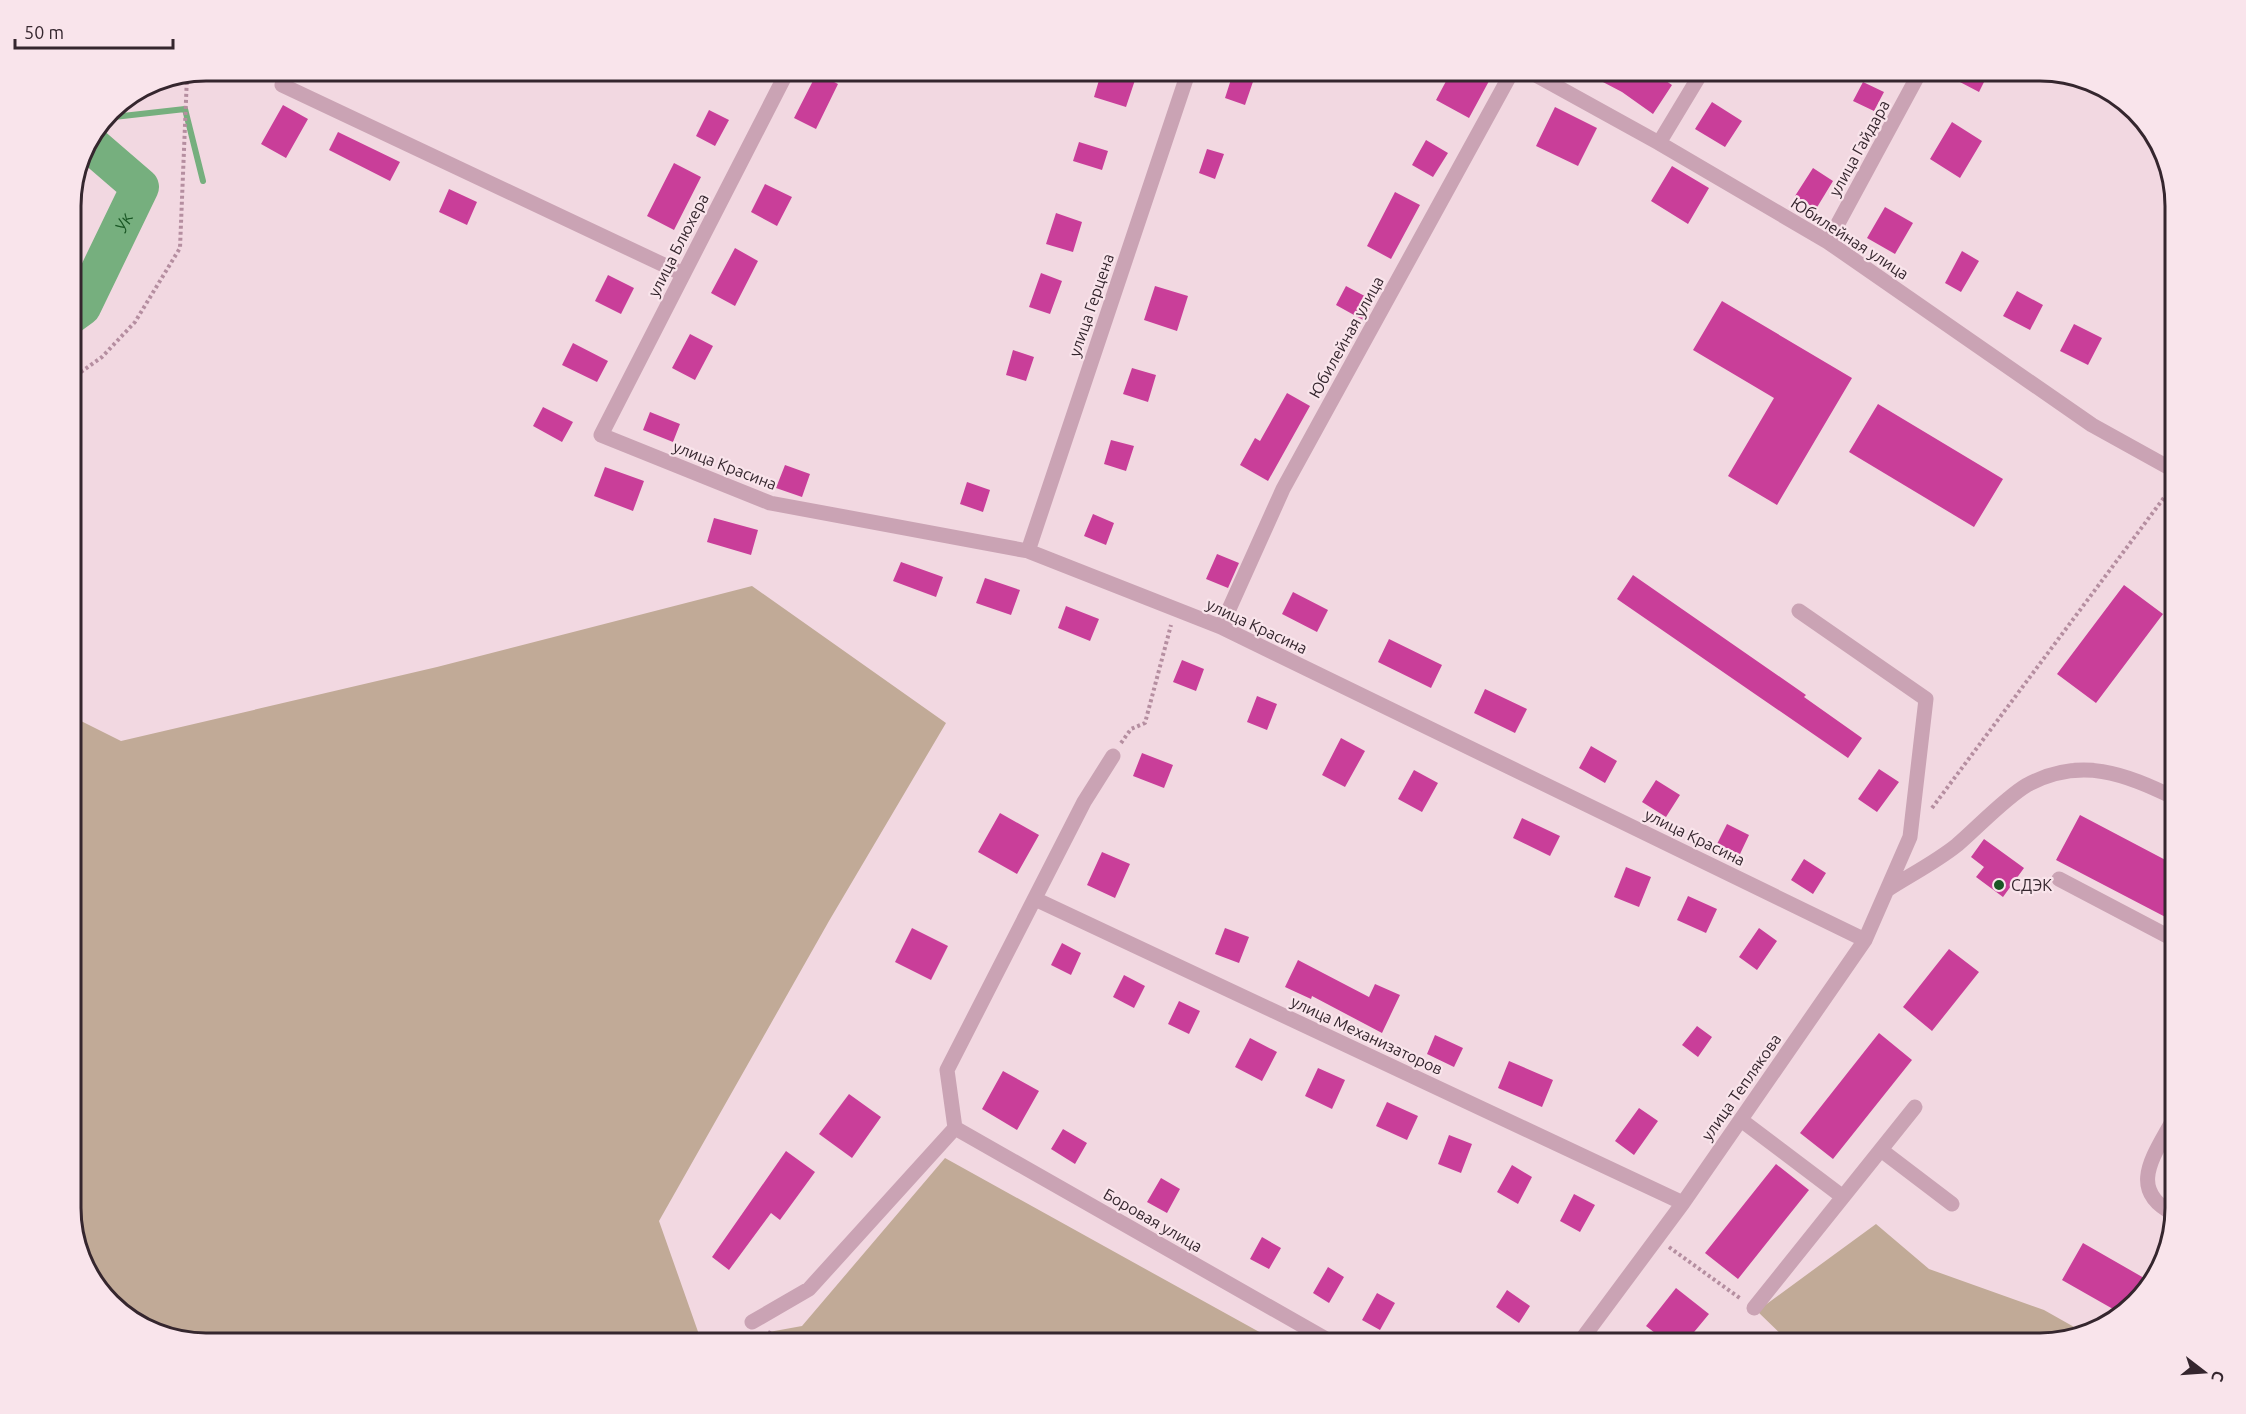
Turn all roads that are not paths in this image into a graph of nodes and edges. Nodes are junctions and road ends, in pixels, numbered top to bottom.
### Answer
1 (782, 81) edge
2 (1185, 81) edge
3 (1507, 81) edge
4 (1547, 81) edge
5 (1696, 81) edge
6 (1915, 81) edge
7 (282, 85) dead end
8 (1659, 143) junction
9 (1828, 242) junction
10 (683, 274) junction
11 (601, 435) joint
12 (2165, 465) edge
13 (1028, 551) junction
14 (1799, 611) dead end
15 (1221, 627) junction
16 (1113, 756) road end
17 (2165, 793) edge
18 (2059, 879) dead end
19 (1887, 890) junction
20 (1035, 899) junction
21 (2165, 935) edge
22 (1865, 940) junction
23 (1915, 1107) dead end
24 (1741, 1120) junction
25 (955, 1128) junction
26 (2165, 1135) edge
27 (1881, 1150) junction
28 (1844, 1197) junction
29 (1683, 1203) junction
30 (1952, 1204) dead end
31 (2165, 1208) edge
32 (1754, 1308) road end
33 (752, 1322) dead end
34 (1314, 1333) edge
35 (1587, 1333) edge

1 - 10 street, улица Блюхера
2 - 13 street, улица Герцена
3 - 15 street, Юбилейная улица
4 - 8 street, Юбилейная улица
5 - 8 street
6 - 9 street, улица Гайдара
7 - 10 street
8 - 9 street, Юбилейная улица
9 - 12 street, Юбилейная улица
10 - 11 street, улица Блюхера
11 - 13 street, улица Красина
13 - 15 street, улица Красина
14 - 19 street, улица Теплякова
15 - 22 street, улица Красина
16 - 20 street
17 - 19 street
18 - 21 street
19 - 22 street, улица Теплякова
20 - 25 street
20 - 29 street, улица Механизаторов
22 - 24 street, улица Теплякова
23 - 27 street
24 - 28 street
24 - 29 street, улица Теплякова
25 - 33 street
25 - 34 street, Боровая улица
26 - 31 street
27 - 28 street
27 - 30 street
28 - 32 street
29 - 35 street, улица Теплякова

